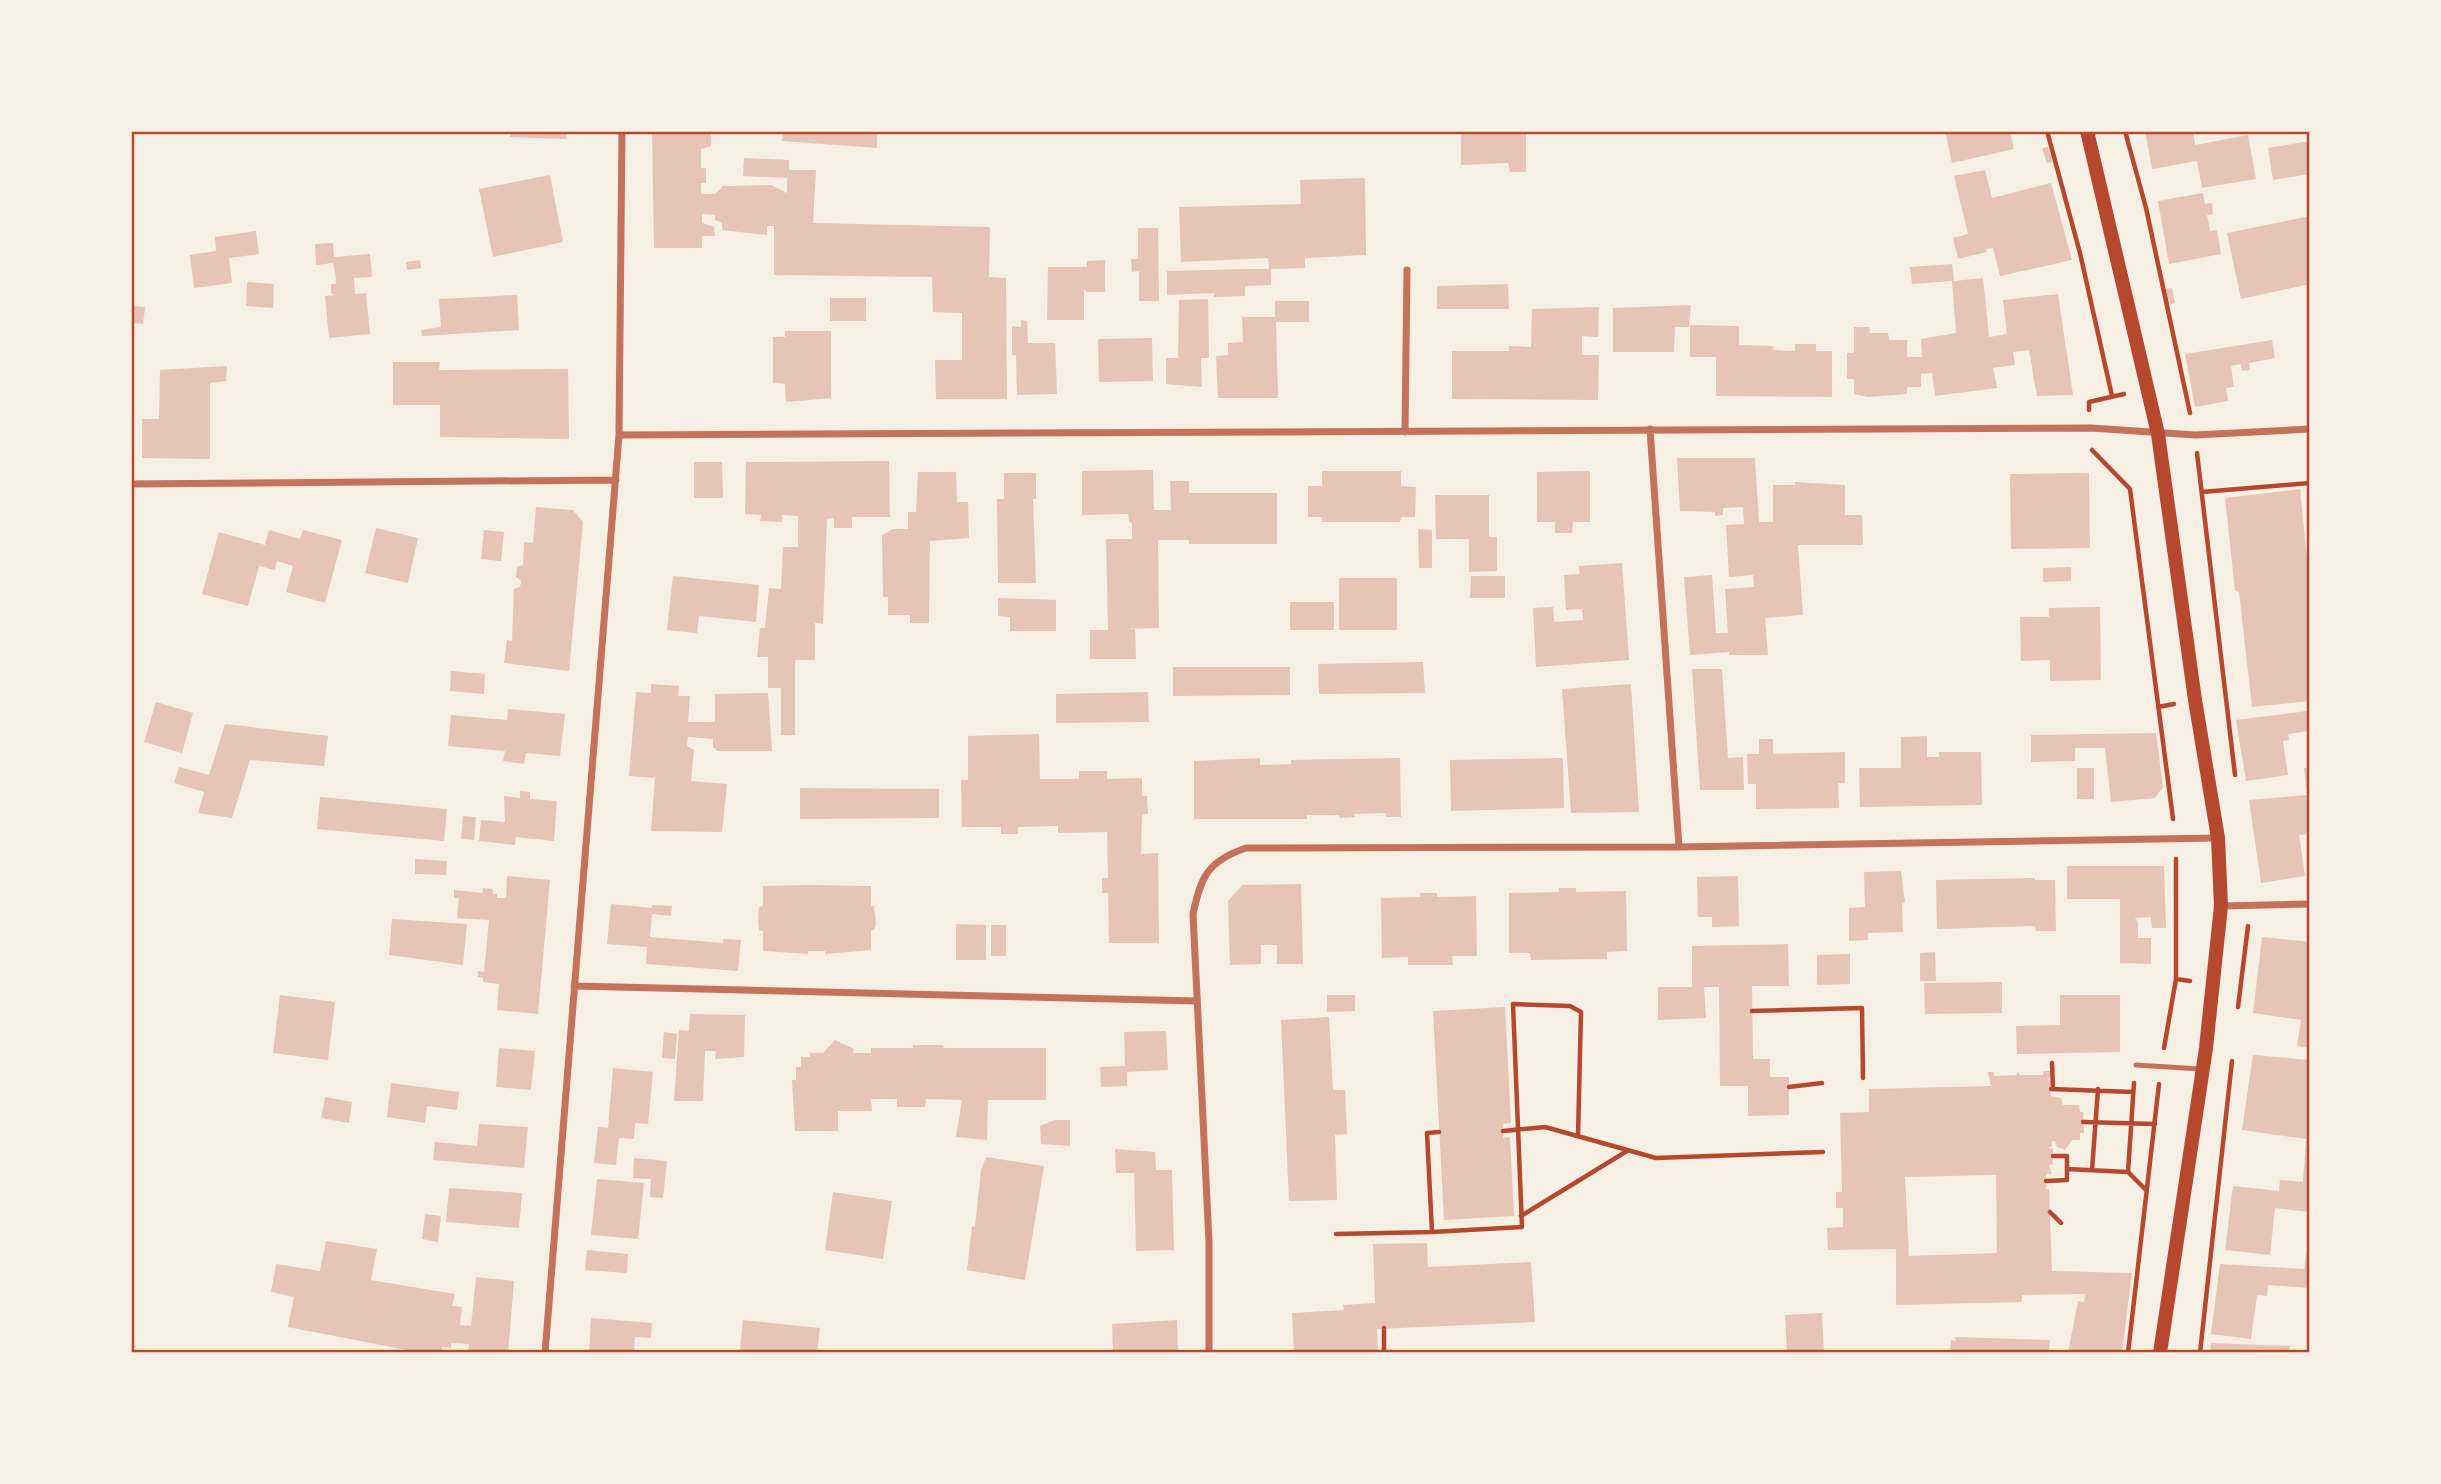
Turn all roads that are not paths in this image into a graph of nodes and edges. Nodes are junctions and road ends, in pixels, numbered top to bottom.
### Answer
1 (622, 131) edge
2 (2087, 131) edge
3 (1407, 270) dead end
4 (1650, 429) junction
5 (2310, 429) edge
6 (1405, 432) junction
7 (2158, 434) junction
8 (619, 435) junction
9 (616, 480) junction
10 (131, 484) edge
11 (2218, 838) junction
12 (1679, 847) junction
13 (2310, 904) edge
14 (2221, 906) junction
15 (574, 986) junction
16 (1197, 1000) junction
17 (2136, 1065) road end
18 (2203, 1069) junction
19 (545, 1353) edge
20 (1209, 1353) edge
21 (2160, 1353) edge

1 - 8 street
2 - 7 main road
3 - 6 street
4 - 6 street
4 - 7 street
4 - 12 street
5 - 7 street
6 - 8 street
7 - 11 main road
8 - 9 street
9 - 10 street
9 - 15 street
11 - 12 street
11 - 14 main road
12 - 16 street
13 - 14 street
14 - 18 main road
15 - 16 street
15 - 19 street
16 - 20 street
17 - 18 lane
18 - 21 main road

